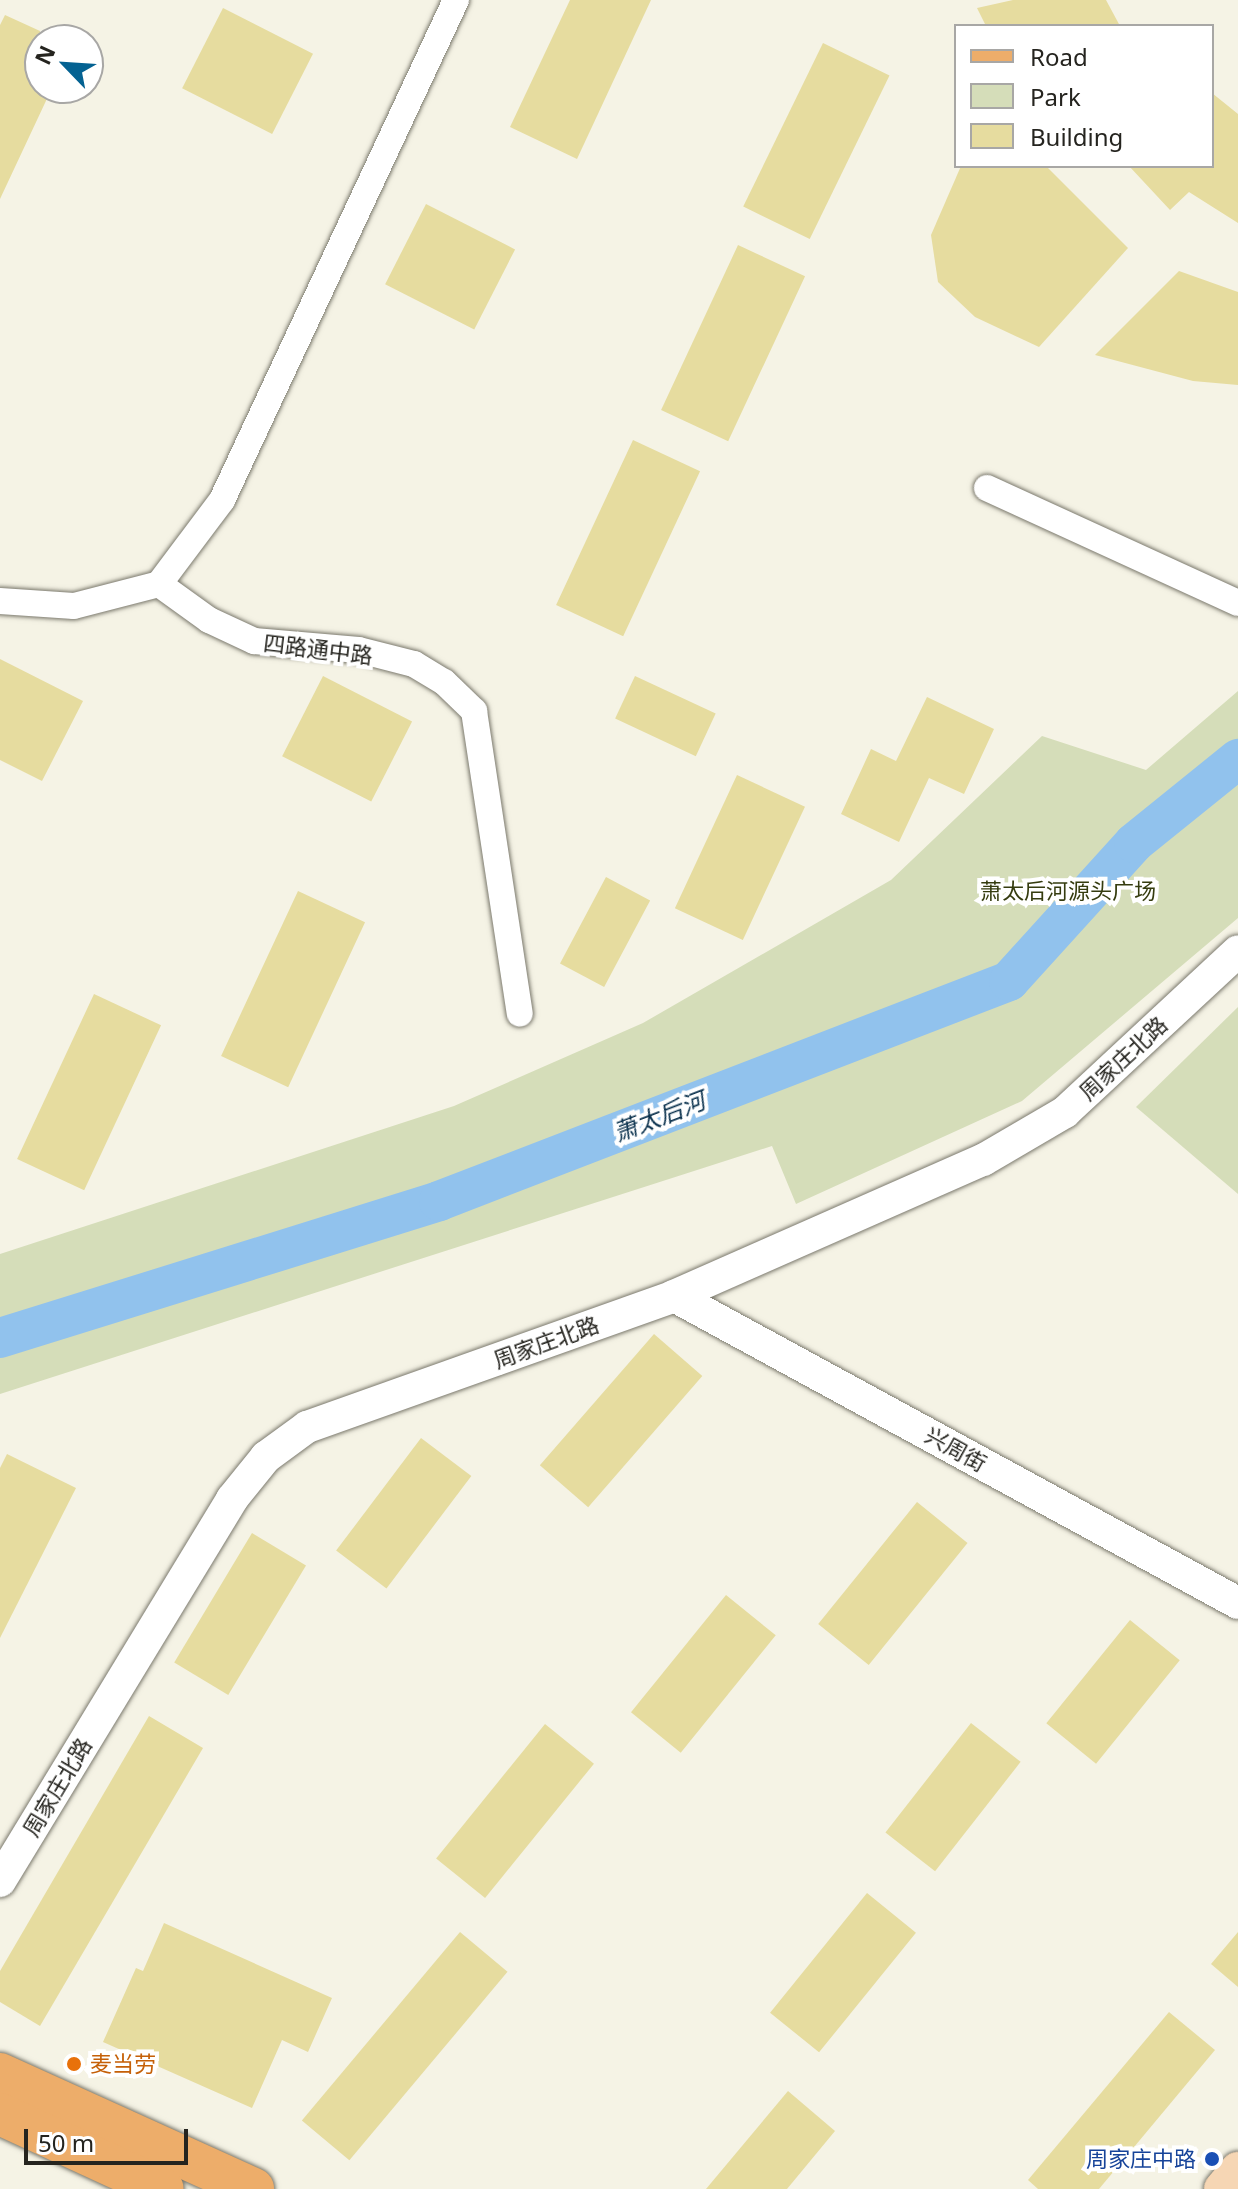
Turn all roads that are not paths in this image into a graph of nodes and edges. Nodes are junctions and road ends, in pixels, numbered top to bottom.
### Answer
1 (456, 0) edge
2 (987, 488) dead end
3 (159, 584) junction
4 (0, 601) edge
5 (1238, 603) edge
6 (1238, 951) edge
7 (520, 1014) dead end
8 (674, 1296) junction
9 (1238, 1603) edge
10 (0, 1881) edge
11 (0, 2074) edge
12 (0, 2114) edge
13 (1238, 2170) edge
14 (163, 2189) edge
15 (253, 2189) edge
16 (1222, 2189) edge

1 - 3 street
2 - 5 street
3 - 4 street
3 - 7 street, 四路通中路
6 - 8 street, 周家庄北路
8 - 9 street, 兴周街
8 - 10 street, 周家庄北路
11 - 15 main road
12 - 14 main road
13 - 16 main road

